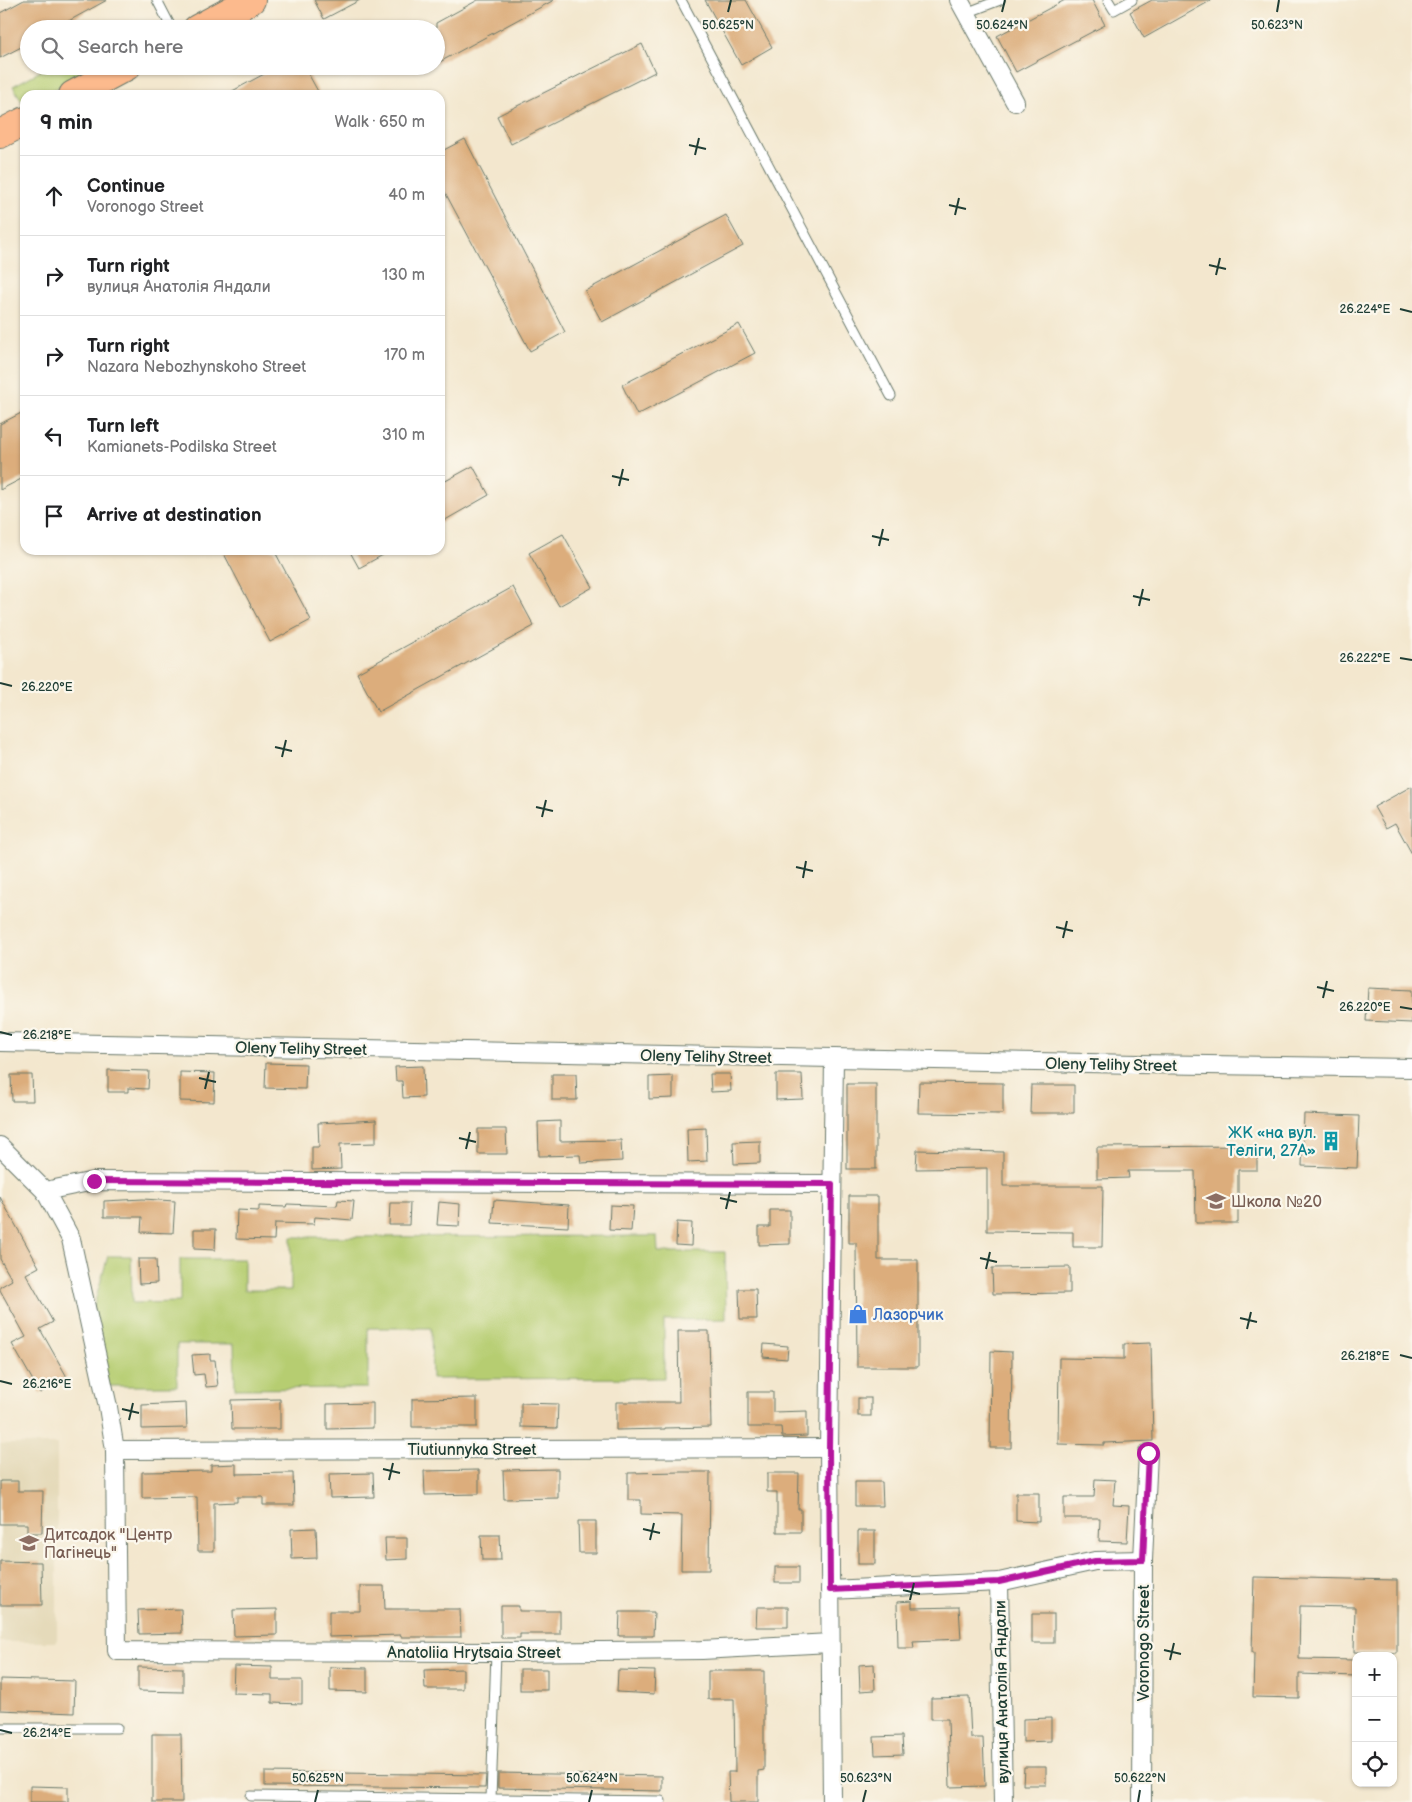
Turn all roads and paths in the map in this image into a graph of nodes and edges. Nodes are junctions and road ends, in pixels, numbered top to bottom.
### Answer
1 (157, 0) edge
2 (251, 0) edge
3 (681, 0) edge
4 (1000, 0) edge
5 (1108, 0) edge
6 (1132, 0) edge
7 (963, 6) edge
8 (167, 20) edge
9 (214, 20) edge
10 (110, 75) edge
11 (82, 90) edge
12 (1015, 102) dead end
13 (20, 124) edge
14 (0, 134) edge
15 (891, 396) dead end
16 (0, 1042) edge
17 (834, 1058) junction
18 (1412, 1068) edge
19 (0, 1146) edge
20 (832, 1184) junction
21 (45, 1191) junction
22 (829, 1448) junction
23 (115, 1450) junction
24 (1148, 1453) dead end
25 (1143, 1560) junction
26 (999, 1582) junction
27 (830, 1590) junction
28 (830, 1643) junction
29 (496, 1652) junction
30 (0, 1728) edge
31 (117, 1728) dead end
32 (251, 1796) dead end
33 (491, 1799) junction
34 (394, 1800) edge
35 (660, 1802) edge
36 (832, 1802) edge
37 (1003, 1802) edge
38 (1142, 1802) edge

1 - 8 lane
2 - 9 main road
3 - 15 lane
4 - 7 lane
5 - 6 lane
7 - 12 street
10 - 11 main road
13 - 14 main road
16 - 17 street, Oleny Telihy Street
17 - 18 street, Oleny Telihy Street
17 - 20 street
19 - 21 street
20 - 21 street
20 - 22 street
21 - 23 street
22 - 23 street, Tiutiunnyka Street
22 - 27 street
23 - 29 street, Anatoliia Hrytsaia Street
24 - 25 street, Voronogo Street
25 - 26 street, вулиця Анатолія Яндали
25 - 38 street, Voronogo Street
26 - 27 street, вулиця Анатолія Яндали
26 - 37 street, вулиця Анатолія Яндали
27 - 28 street
28 - 29 street, Anatoliia Hrytsaia Street
28 - 36 street
29 - 33 lane
30 - 31 lane
32 - 34 lane
33 - 34 lane
33 - 35 lane

